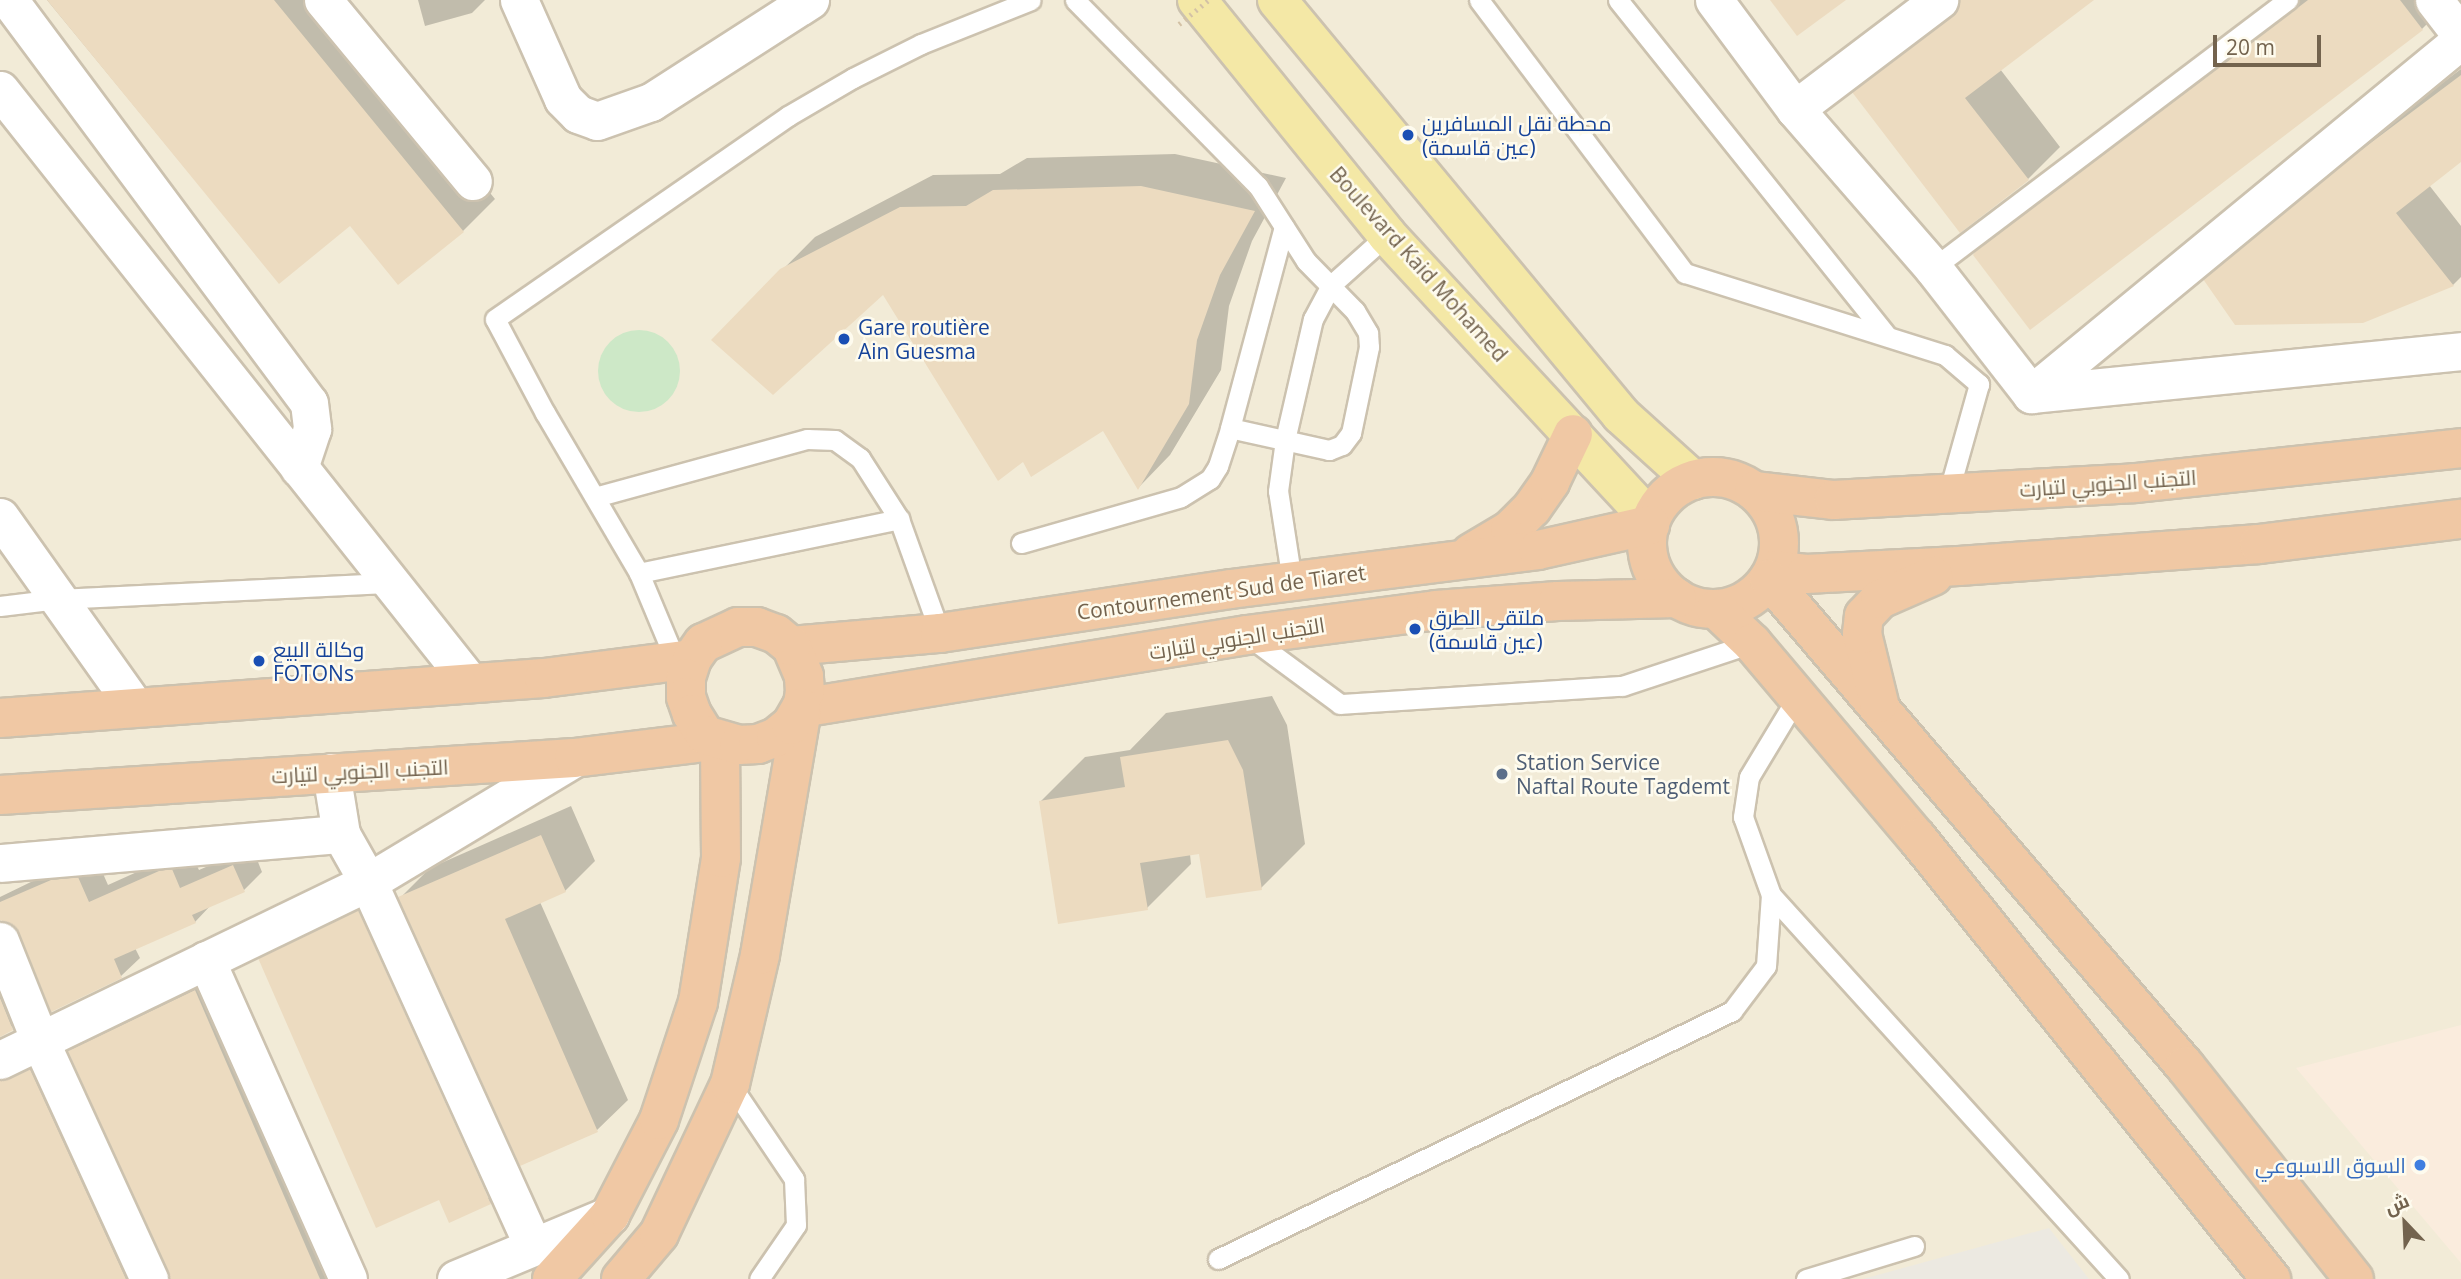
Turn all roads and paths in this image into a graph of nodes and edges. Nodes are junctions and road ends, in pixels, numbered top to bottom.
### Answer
1 (9, 0) edge
2 (323, 0) edge
3 (519, 0) edge
4 (810, 0) edge
5 (1031, 0) edge
6 (1075, 0) edge
7 (1209, 0) edge
8 (1277, 0) edge
9 (1479, 0) edge
10 (1618, 0) edge
11 (1714, 0) edge
12 (1939, 0) edge
13 (2288, 0) edge
14 (2434, 0) edge
15 (1188, 12) edge
16 (2461, 38) edge
17 (0, 90) edge
18 (1795, 109) junction
19 (473, 181) dead end
20 (1284, 227) junction
21 (1387, 235) junction
22 (1933, 268) junction
23 (1331, 285) junction
24 (1887, 336) junction
25 (2461, 351) edge
26 (2031, 394) junction
27 (1230, 428) junction
28 (1573, 434) junction
29 (1285, 440) junction
30 (2461, 448) edge
31 (299, 468) junction
32 (1693, 480) junction
33 (1754, 491) junction
34 (1948, 494) junction
35 (595, 497) junction
36 (0, 517) edge
37 (899, 519) junction
38 (2461, 519) edge
39 (1650, 522) junction
40 (1021, 543) dead end
41 (1456, 559) junction
42 (1959, 566) junction
43 (639, 573) junction
44 (1771, 574) junction
45 (1292, 581) junction
46 (387, 583) junction
47 (1677, 598) junction
48 (58, 599) junction
49 (0, 606) edge
50 (1716, 609) junction
51 (940, 633) junction
52 (1247, 635) junction
53 (1752, 643) junction
54 (791, 646) junction
55 (685, 662) junction
56 (469, 681) junction
57 (1796, 699) junction
58 (135, 707) junction
59 (801, 708) junction
60 (1880, 708) junction
61 (0, 718) edge
62 (720, 740) junction
63 (574, 758) junction
64 (331, 772) junction
65 (0, 795) edge
66 (341, 834) junction
67 (0, 863) edge
68 (368, 882) junction
69 (1772, 895) junction
70 (0, 941) edge
71 (206, 960) junction
72 (40, 1041) junction
73 (0, 1060) edge
74 (730, 1084) junction
75 (610, 1215) junction
76 (533, 1245) junction
77 (1914, 1246) dead end
78 (1218, 1259) dead end
79 (149, 1279) edge
80 (348, 1279) edge
81 (456, 1279) edge
82 (552, 1279) edge
83 (621, 1279) edge
84 (759, 1279) edge
85 (1806, 1279) edge
86 (2119, 1279) edge
87 (2271, 1279) edge
88 (2354, 1279) edge

1 - 31 street
2 - 19 street
3 - 4 street
5 - 35 lane
6 - 20 lane
7 - 15 path, bridge
8 - 32 main road
9 - 24 lane
10 - 24 lane
11 - 18 street
12 - 18 street
13 - 22 lane
14 - 16 street
15 - 21 main road, Boulevard Kaid Mohamed
16 - 26 street
17 - 31 street
18 - 22 street
20 - 23 lane
20 - 27 lane
21 - 23 lane
21 - 28 main road, Boulevard Kaid Mohamed
22 - 26 street
23 - 29 lane
23 - 29 lane
24 - 34 lane
25 - 26 street
27 - 29 lane
27 - 40 lane
28 - 39 main road, Boulevard Kaid Mohamed
28 - 41 highway
29 - 45 lane
30 - 34 highway, التجنب الجنوبي لتيارت
31 - 46 street
32 - 33 highway
32 - 39 highway
33 - 34 highway, التجنب الجنوبي لتيارت
33 - 44 highway
35 - 37 lane
35 - 43 lane
36 - 48 street
37 - 43 lane
37 - 51 lane
38 - 42 highway
39 - 41 highway, Contournement Sud de Tiaret
39 - 47 highway
41 - 45 highway, Contournement Sud de Tiaret
42 - 44 highway
42 - 60 highway
43 - 55 lane
44 - 50 highway
44 - 60 highway
45 - 51 highway, Contournement Sud de Tiaret
46 - 48 lane
46 - 56 street
47 - 50 highway
47 - 52 highway, التجنب الجنوبي لتيارت
48 - 49 lane
48 - 58 street
50 - 53 highway
51 - 54 highway, Contournement Sud de Tiaret
52 - 53 lane
52 - 59 highway, التجنب الجنوبي لتيارت
53 - 57 highway
54 - 55 highway
54 - 59 highway
55 - 56 highway
55 - 62 highway
56 - 58 highway
57 - 69 lane
57 - 87 highway
58 - 61 highway
59 - 62 highway
59 - 74 highway
60 - 88 highway
62 - 63 highway, التجنب الجنوبي لتيارت
62 - 75 highway
63 - 64 highway, التجنب الجنوبي لتيارت
63 - 68 street
64 - 65 highway, التجنب الجنوبي لتيارت
64 - 66 street
66 - 67 street
66 - 68 street
68 - 71 street
68 - 76 street
69 - 78 lane
69 - 86 lane
70 - 72 street
71 - 72 street
71 - 80 street
72 - 73 street
72 - 79 street
74 - 83 highway
74 - 84 lane
75 - 76 street
75 - 82 highway
76 - 81 street
77 - 85 lane

